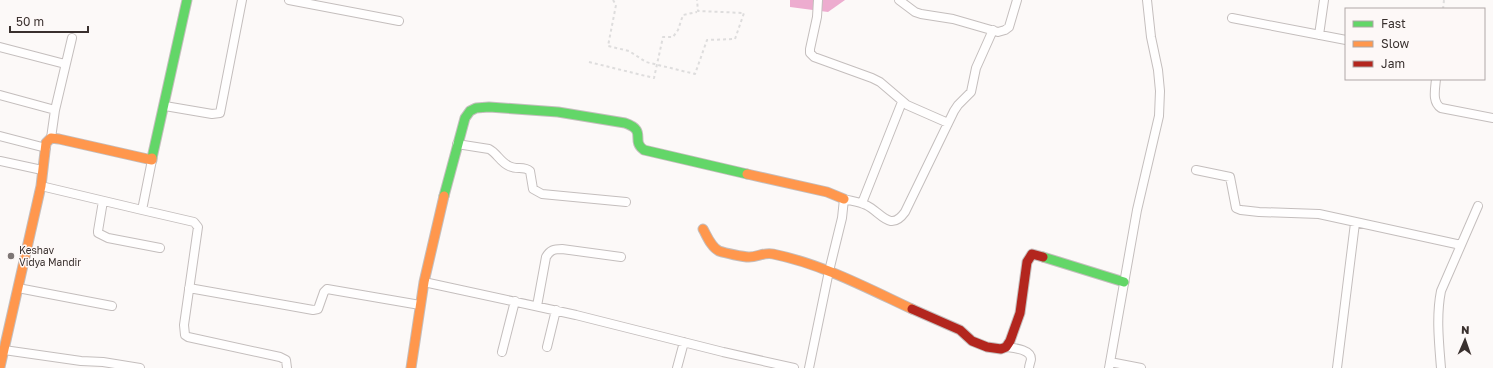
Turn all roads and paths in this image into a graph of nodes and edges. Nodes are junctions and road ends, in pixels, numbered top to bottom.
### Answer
1 (187, 0) edge
2 (242, 0) edge
3 (289, 0) edge
4 (613, 0) edge
5 (697, 0) edge
6 (818, 0) edge
7 (899, 0) edge
8 (1017, 0) edge
9 (1147, 0) edge
10 (1324, 0) edge
11 (698, 12) junction
12 (1232, 18) dead end
13 (399, 21) dead end
14 (992, 30) junction
15 (1320, 35) junction
16 (72, 38) dead end
17 (1345, 40) edge
18 (0, 47) edge
19 (589, 62) dead end
20 (65, 64) junction
21 (657, 65) junction
22 (1436, 80) edge
23 (0, 95) edge
24 (902, 102) junction
25 (165, 106) junction
26 (55, 110) junction
27 (1493, 118) edge
28 (948, 123) junction
29 (0, 136) edge
30 (51, 138) junction
31 (457, 144) junction
32 (46, 148) junction
33 (152, 160) junction
34 (0, 161) edge
35 (42, 170) junction
36 (1196, 170) dead end
37 (41, 186) junction
38 (844, 199) junction
39 (103, 201) junction
40 (626, 202) dead end
41 (862, 203) junction
42 (1478, 206) dead end
43 (142, 210) junction
44 (1355, 223) junction
45 (703, 229) dead end
46 (1461, 245) junction
47 (160, 248) dead end
48 (621, 257) dead end
49 (829, 271) junction
50 (424, 282) junction
51 (1124, 282) junction
52 (18, 288) junction
53 (189, 288) junction
54 (515, 302) junction
55 (420, 305) junction
56 (112, 306) dead end
57 (537, 306) junction
58 (556, 310) junction
59 (684, 342) junction
60 (546, 347) dead end
61 (1006, 347) junction
62 (4, 350) junction
63 (502, 352) dead end
64 (1110, 365) edge
65 (0, 367) edge
66 (140, 368) edge
67 (287, 368) edge
68 (411, 368) edge
69 (677, 368) edge
70 (794, 368) edge
71 (809, 368) edge
72 (1029, 368) edge
73 (1141, 368) edge
74 (1337, 368) edge
75 (1441, 368) edge

1 - 25 street
2 - 25 street
3 - 13 street
4 - 21 path
5 - 11 path
6 - 24 street
7 - 14 street
8 - 14 street
9 - 51 street
10 - 15 street
11 - 21 path
11 - 21 path
12 - 15 street
14 - 28 street
15 - 17 street
16 - 20 street
18 - 20 street
19 - 21 path
20 - 26 street
22 - 27 street
23 - 26 street
24 - 28 street
24 - 41 street
25 - 33 street
26 - 30 street
28 - 41 street
29 - 32 street
30 - 32 street
30 - 33 street
31 - 38 street
31 - 40 street
31 - 50 street
32 - 35 street
33 - 43 street
34 - 35 street
35 - 37 street
36 - 44 street
37 - 39 street
37 - 52 street
38 - 41 street
38 - 49 street
39 - 43 street
39 - 47 street
42 - 46 street
43 - 53 street
44 - 46 street
44 - 74 street
45 - 49 street
46 - 75 street
48 - 57 street
49 - 61 street
49 - 71 street
50 - 54 street
50 - 55 street
51 - 61 street
51 - 64 street
52 - 56 street
52 - 62 street
53 - 55 street
53 - 67 street
54 - 57 street
54 - 63 street
55 - 68 street
57 - 58 street
58 - 59 street
58 - 60 street
59 - 69 street
59 - 70 street
61 - 72 street
62 - 65 street
62 - 66 street
64 - 73 street

